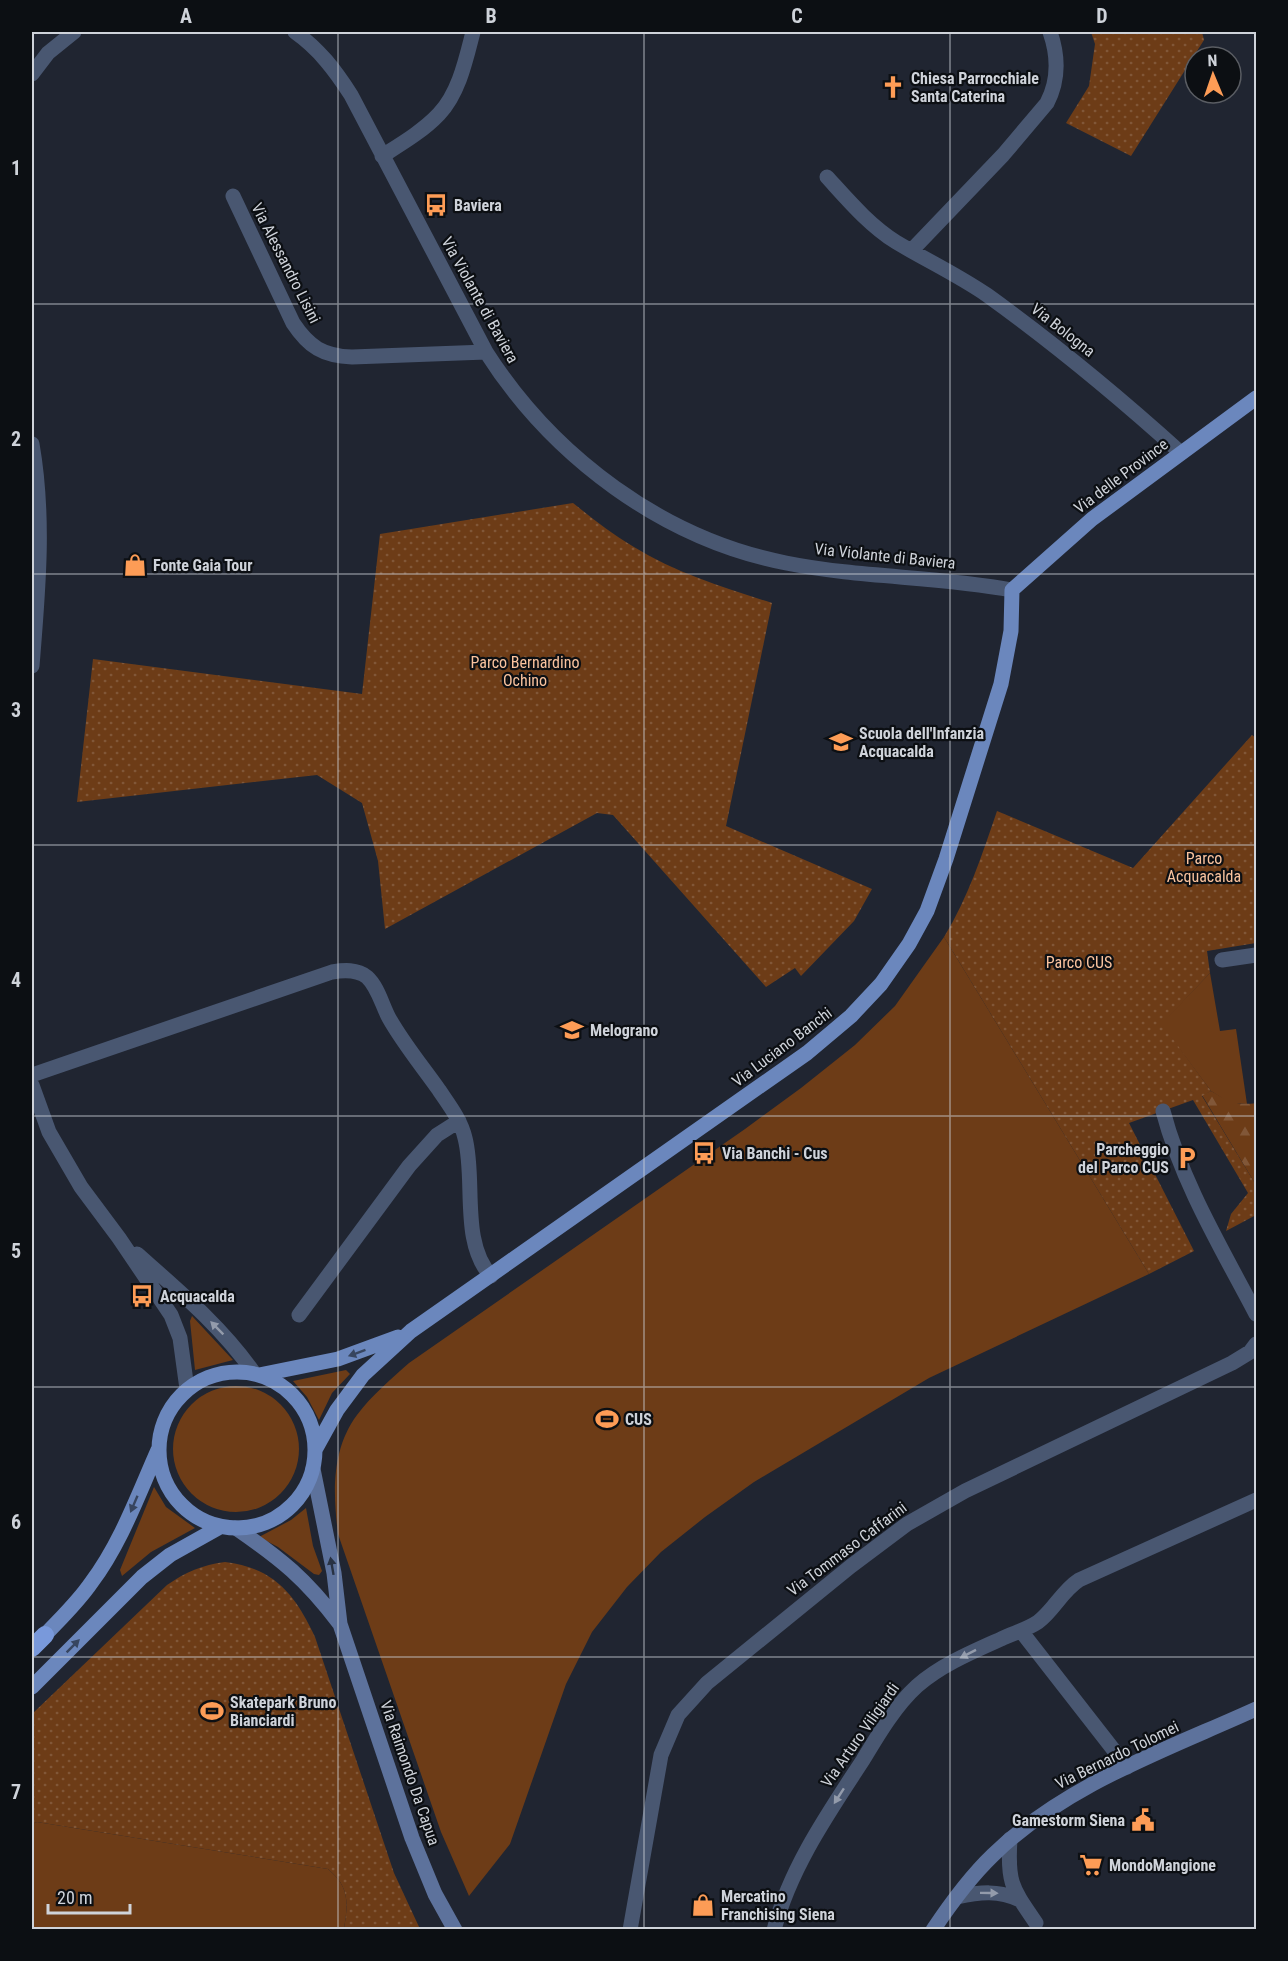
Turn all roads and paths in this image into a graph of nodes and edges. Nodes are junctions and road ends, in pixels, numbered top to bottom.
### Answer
1 (74, 32) edge
2 (295, 32) edge
3 (473, 32) edge
4 (1050, 32) edge
5 (34, 65) edge
6 (382, 156) junction
7 (827, 177) dead end
8 (233, 196) dead end
9 (912, 250) junction
10 (486, 352) junction
11 (1257, 398) edge
12 (32, 444) edge
13 (1181, 453) junction
14 (1012, 590) junction
15 (32, 666) edge
16 (1257, 955) edge
17 (1222, 960) dead end
18 (32, 1075) edge
19 (32, 1085) edge
20 (1163, 1111) dead end
21 (459, 1121) junction
22 (119, 1238) junction
23 (491, 1276) junction
24 (1257, 1314) edge
25 (299, 1315) dead end
26 (411, 1331) junction
27 (1257, 1344) edge
28 (257, 1374) junction
29 (187, 1389) junction
30 (316, 1448) junction
31 (158, 1450) junction
32 (313, 1469) junction
33 (1257, 1500) edge
34 (220, 1527) junction
35 (236, 1528) junction
36 (340, 1624) junction
37 (1021, 1631) junction
38 (45, 1635) joint
39 (32, 1648) edge
40 (32, 1687) edge
41 (1257, 1709) edge
42 (1127, 1767) junction
43 (1010, 1839) junction
44 (957, 1897) junction
45 (1020, 1900) junction
46 (1036, 1923) dead end
47 (455, 1929) edge
48 (630, 1929) edge
49 (774, 1929) edge
50 (933, 1929) edge

1 - 5 street
2 - 6 street, Via Violante di Baviera
3 - 6 street
4 - 9 street
6 - 10 street, Via Violante di Baviera
7 - 9 street, Via Bologna
8 - 10 street, Via Alessandro Lisini
9 - 13 street, Via Bologna
10 - 14 street, Via Violante di Baviera
11 - 13 main road, Via delle Province
12 - 15 street
13 - 14 main road, Via delle Province
14 - 23 main road, Via Luciano Banchi
16 - 17 street
18 - 21 street
19 - 22 street
20 - 24 street
21 - 23 street
21 - 25 street
28 -> 22 street
22 - 29 street
23 - 26 main road, Via Luciano Banchi
26 -> 28 main road, Via Luciano Banchi
26 - 30 main road, Via Luciano Banchi
27 - 48 street, Via Tommaso Caffarini
28 - 29 main road, Via Luciano Banchi
28 - 30 main road, Via Luciano Banchi
29 - 31 main road, Via Luciano Banchi
30 - 32 main road, Via Luciano Banchi
31 - 34 main road, Via Luciano Banchi
31 -> 38 main road
32 - 35 main road, Via Luciano Banchi
36 -> 32 street, Via Raimondo Da Capua
33 - 37 street, Via Arturo Viligiardi
34 - 35 main road, Via Luciano Banchi
40 -> 34 main road
35 - 36 street, Via Raimondo Da Capua
36 - 47 street, Via Raimondo Da Capua
37 - 42 street
37 -> 49 street, Via Arturo Viligiardi
38 - 39 highway
41 - 42 street, Via Bernardo Tolomei
42 - 43 street, Via Bernardo Tolomei
43 - 44 street, Via Bernardo Tolomei
43 - 45 street
44 -> 45 street
44 - 50 street, Via Bernardo Tolomei
45 - 46 street

